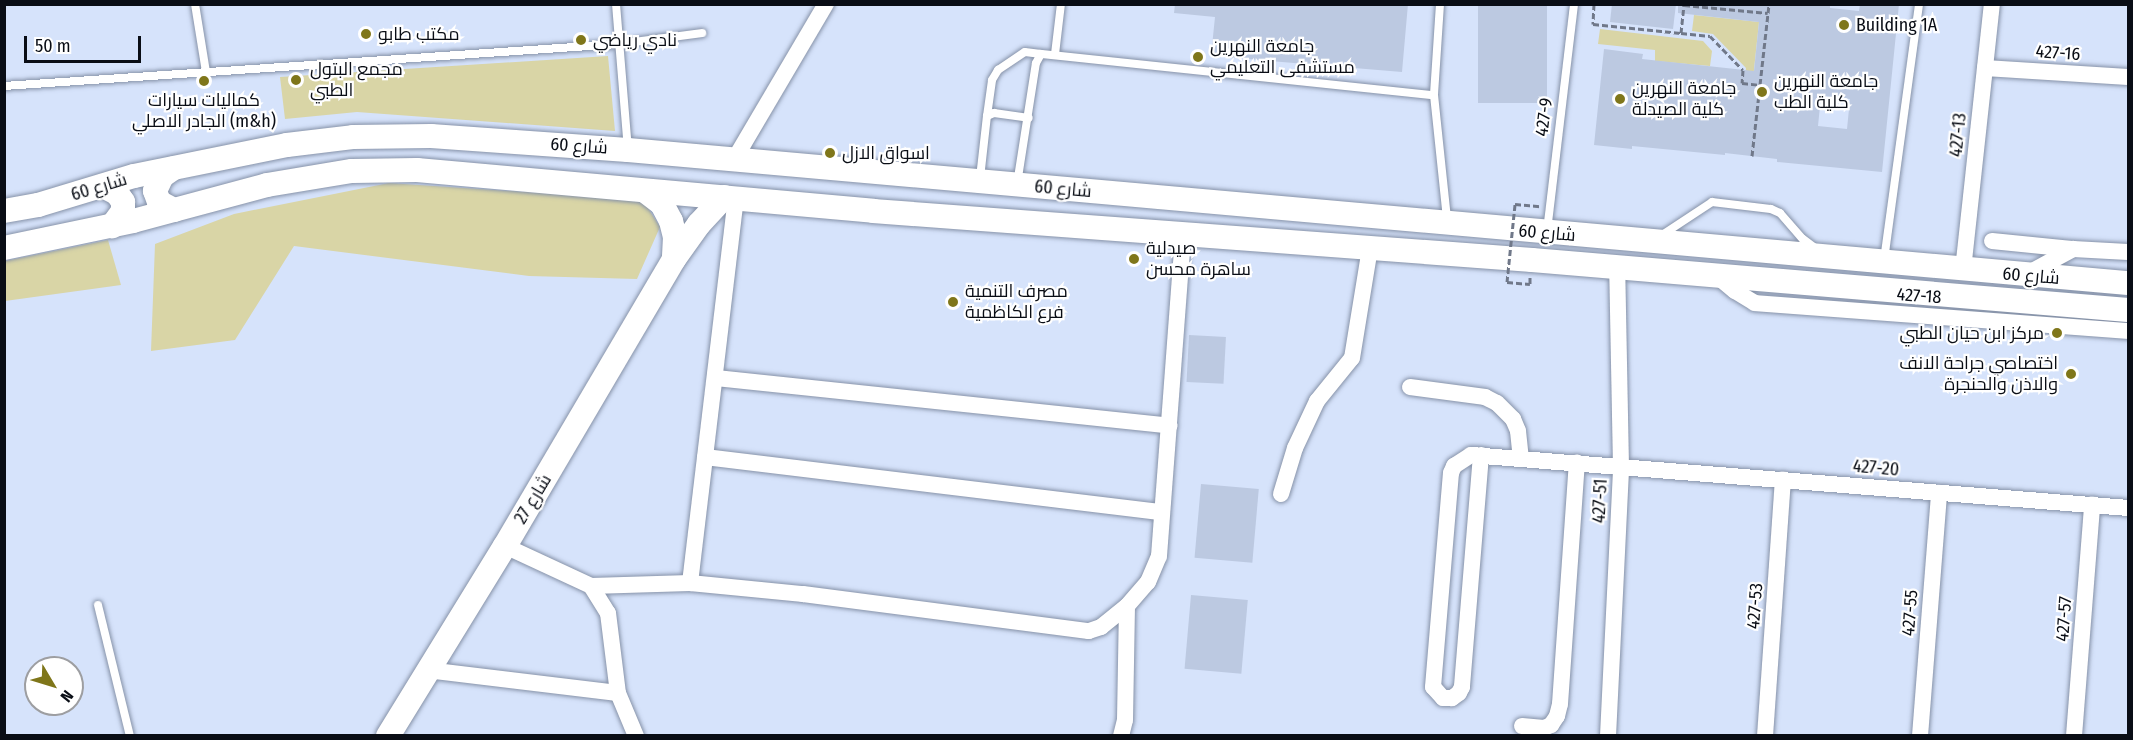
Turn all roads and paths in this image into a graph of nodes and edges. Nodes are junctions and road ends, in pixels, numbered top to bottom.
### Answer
1 (195, 4) edge
2 (616, 4) edge
3 (826, 4) edge
4 (1061, 4) edge
5 (1440, 4) edge
6 (1574, 4) edge
7 (1594, 4) edge
8 (1768, 4) edge
9 (1919, 4) edge
10 (1992, 4) edge
11 (1684, 5) edge
12 (1768, 14) junction
13 (702, 33) dead end
14 (1681, 33) junction
15 (619, 44) junction
16 (1041, 54) junction
17 (1055, 54) junction
18 (1985, 68) junction
19 (206, 72) junction
20 (2128, 77) edge
21 (1760, 85) junction
22 (4, 86) edge
23 (1434, 95) junction
24 (987, 116) junction
25 (1029, 117) junction
26 (628, 150) junction
27 (1752, 156) dead end
28 (734, 160) junction
29 (174, 168) junction
30 (979, 182) junction
31 (1017, 185) junction
32 (103, 186) junction
33 (645, 191) junction
34 (730, 197) junction
35 (1540, 207) dead end
36 (174, 210) junction
37 (4, 211) edge
38 (1447, 224) junction
39 (112, 226) junction
40 (1547, 233) junction
41 (1183, 234) junction
42 (1992, 241) dead end
43 (1650, 242) junction
44 (1370, 248) junction
45 (4, 249) edge
46 (2073, 249) junction
47 (2128, 252) edge
48 (1831, 258) junction
49 (674, 259) junction
50 (1884, 263) junction
51 (1617, 267) junction
52 (1963, 270) junction
53 (1716, 275) junction
54 (2025, 275) junction
55 (2128, 283) edge
56 (1530, 284) dead end
57 (2128, 310) edge
58 (2128, 331) edge
59 (716, 378) junction
60 (1410, 387) dead end
61 (1169, 426) junction
62 (1481, 455) junction
63 (705, 457) junction
64 (1521, 459) junction
65 (1577, 463) junction
66 (1621, 467) junction
67 (1784, 480) junction
68 (1938, 493) junction
69 (1281, 494) dead end
70 (2092, 505) junction
71 (2128, 508) edge
72 (1162, 512) junction
73 (505, 546) junction
74 (690, 583) junction
75 (591, 586) junction
76 (98, 605) dead end
77 (1127, 606) junction
78 (427, 670) junction
79 (618, 693) junction
80 (1522, 726) dead end
81 (130, 735) edge
82 (388, 735) edge
83 (636, 735) edge
84 (1121, 735) edge
85 (1608, 735) edge
86 (1765, 735) edge
87 (1920, 735) edge
88 (2074, 735) edge

1 - 19 lane
2 - 15 lane
3 - 28 street
4 - 17 lane
5 - 23 lane
6 - 40 lane, 427-9
7 - 14 path
8 - 12 path
9 - 50 lane
10 - 18 street, 427-13
11 - 12 path
11 - 14 path
12 - 21 path
13 - 15 lane
14 - 21 path
15 - 19 lane
15 - 26 lane
16 - 17 lane
16 - 24 lane
16 - 25 lane
17 - 23 lane
18 - 20 street, 427-16
18 - 52 street, 427-13
19 - 22 lane
21 - 27 path
23 - 38 lane
24 - 25 lane
24 - 30 lane
25 - 31 lane
26 - 28 street, شارع 60
26 - 29 street, شارع 60
28 - 30 street, شارع 60
29 - 32 street, شارع 60
29 - 36 street
30 - 31 street, شارع 60
31 - 38 street, شارع 60
32 - 37 street, شارع 60
32 - 39 street
33 - 34 street, شارع 60
33 - 36 street, شارع 60
33 - 49 street
34 - 41 street, شارع 60
34 - 49 street, شارع 27
34 - 59 street
35 - 56 path, bridge
36 - 39 street, شارع 60
38 - 40 street, شارع 60
39 - 45 street, شارع 60
40 - 43 street, شارع 60
41 - 44 street, شارع 60
41 - 61 street
42 - 46 street
43 - 48 street, شارع 60
43 - 48 lane
44 - 51 street, شارع 60
44 - 69 street
46 - 47 street
46 - 54 street
48 - 50 street, شارع 60
49 - 73 street, شارع 27
50 - 52 street, شارع 60
51 - 53 street, شارع 60
51 - 66 street, 427-51
52 - 54 street, شارع 60
53 - 57 street, شارع 60
53 - 58 street, 427-18
54 - 55 street, شارع 60
59 - 61 street
59 - 63 street
60 - 64 street
61 - 72 street
62 - 62 street
62 - 64 street, 427-20
63 - 72 street
63 - 74 street
64 - 65 street, 427-20
65 - 66 street, 427-20
65 - 80 street
66 - 67 street, 427-20
66 - 85 street, 427-51
67 - 68 street, 427-20
67 - 86 street, 427-53
68 - 70 street, 427-20
68 - 87 street, 427-55
70 - 71 street, 427-20
70 - 88 street, 427-57
72 - 77 street
73 - 75 street
73 - 78 street, شارع 27
74 - 75 street
74 - 77 street
75 - 79 street
76 - 81 lane
77 - 84 street
78 - 79 street
78 - 82 street, شارع 27
79 - 83 street

